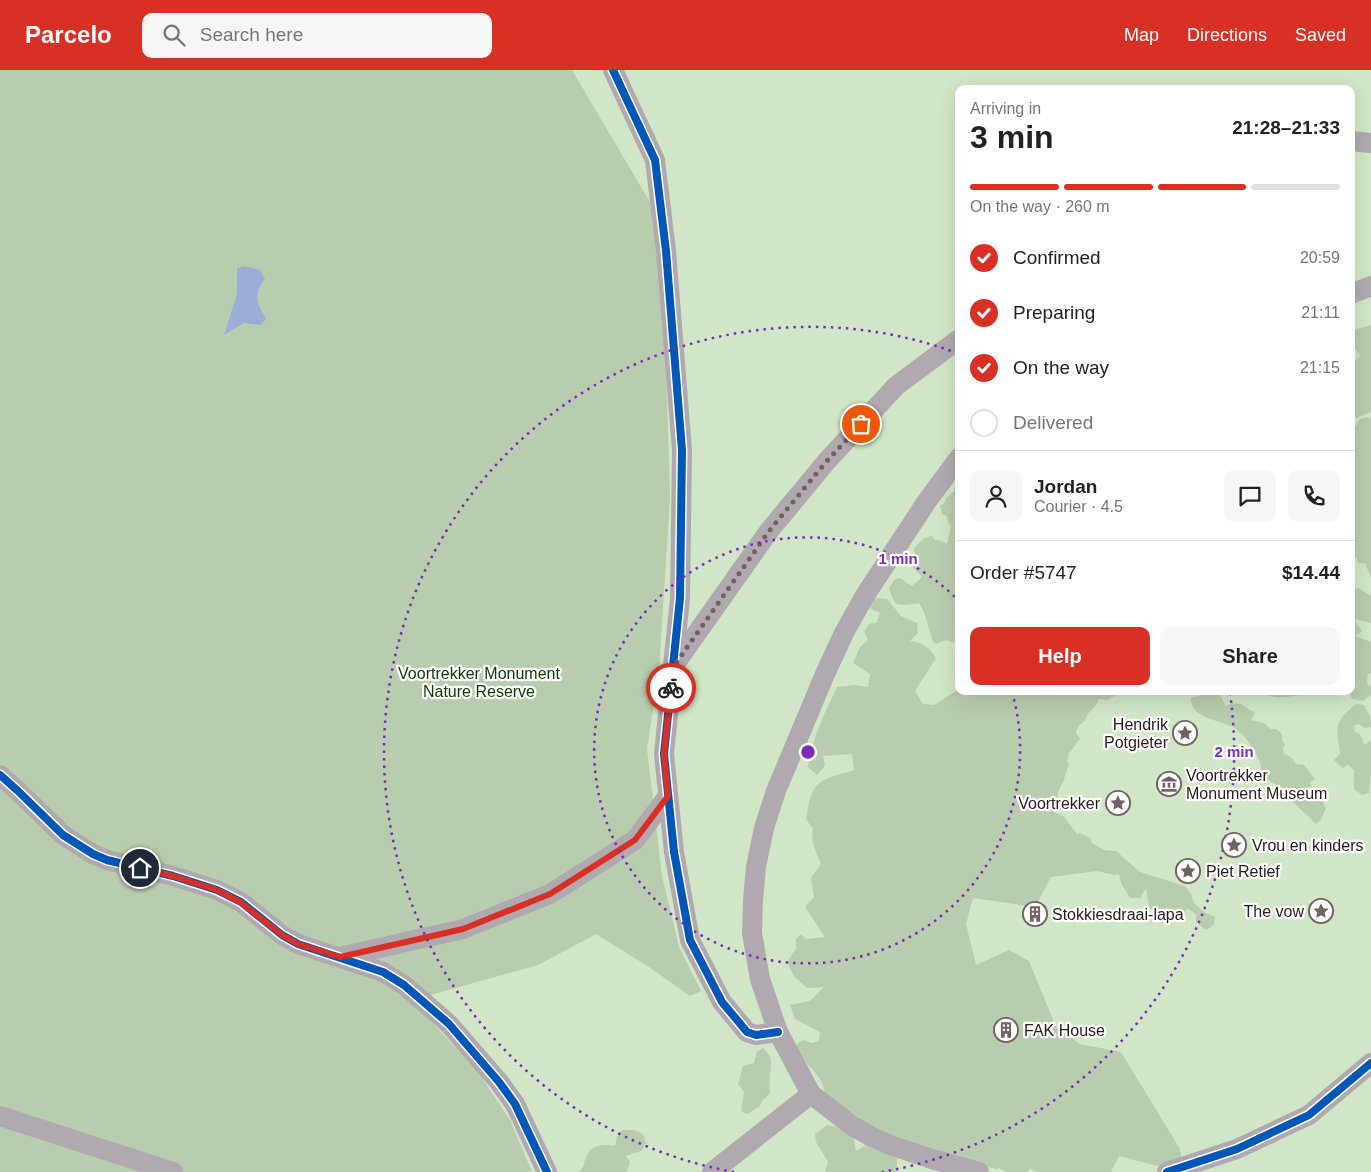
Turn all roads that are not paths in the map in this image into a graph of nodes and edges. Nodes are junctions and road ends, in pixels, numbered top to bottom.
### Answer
1 (613, 70) edge
2 (1355, 141) edge
3 (1371, 143) edge
4 (1371, 286) edge
5 (1355, 292) edge
6 (955, 342) edge
7 (955, 463) edge
8 (674, 666) junction
9 (0, 775) edge
10 (668, 796) junction
11 (340, 957) junction
12 (778, 1032) junction
13 (1371, 1063) edge
14 (811, 1094) junction
15 (0, 1116) edge
16 (173, 1172) edge
17 (547, 1172) edge
18 (712, 1172) edge
19 (979, 1172) edge
20 (1167, 1172) edge

1 - 8 street
2 - 3 street
4 - 5 street
6 - 8 street
7 - 12 street
8 - 10 street
9 - 11 street
10 - 11 street
10 - 12 street
11 - 17 street
12 - 14 street
13 - 20 street
14 - 18 street
14 - 19 street
15 - 16 street

